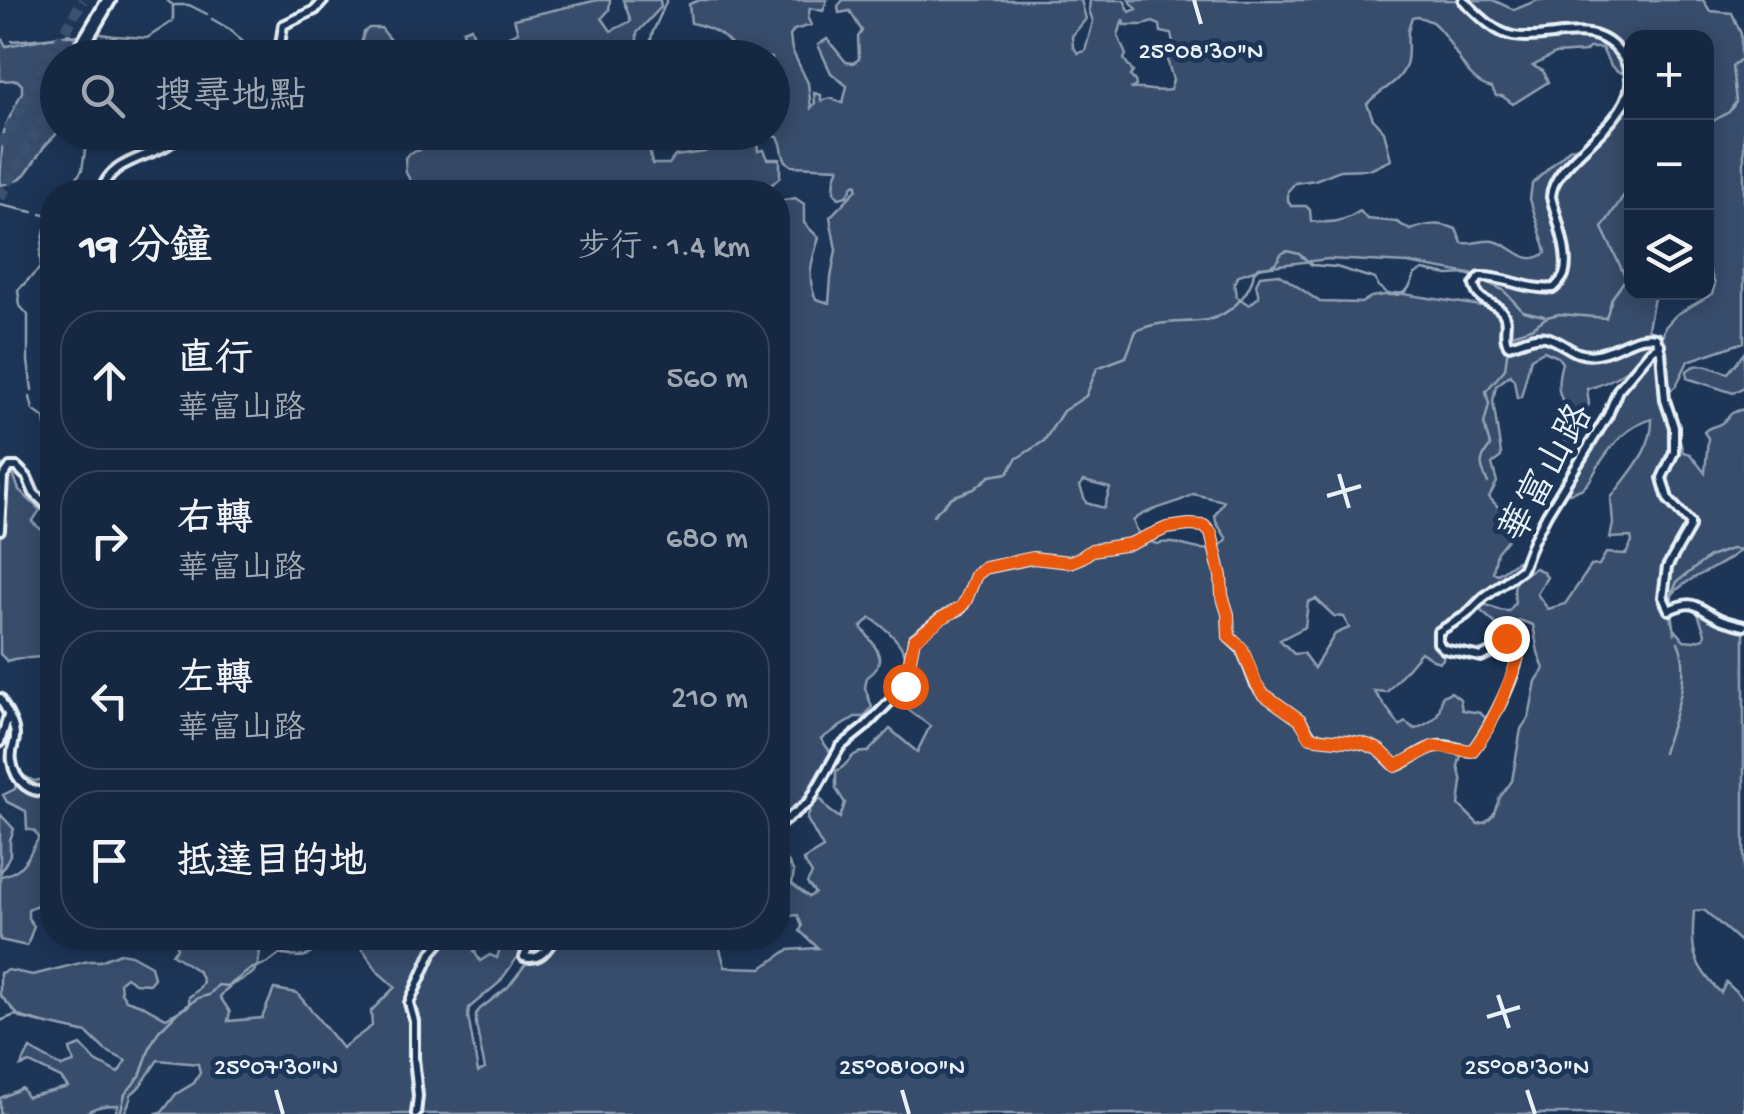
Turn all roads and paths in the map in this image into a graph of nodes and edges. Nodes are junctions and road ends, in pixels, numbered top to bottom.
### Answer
1 (109, 0) edge
2 (324, 0) edge
3 (1463, 0) edge
4 (85, 40) edge
5 (281, 40) edge
6 (158, 150) edge
7 (107, 180) edge
8 (1660, 344) junction
9 (40, 499) edge
10 (0, 530) edge
11 (1744, 626) edge
12 (0, 698) edge
13 (8, 716) junction
14 (0, 742) edge
15 (40, 793) edge
16 (790, 817) edge
17 (434, 950) edge
18 (527, 950) edge
19 (545, 950) edge
20 (416, 1114) edge

1 - 4 highway
2 - 5 street
3 - 8 street
6 - 7 street
8 - 11 street
8 - 16 street, 華富山路
9 - 10 street
12 - 13 street
13 - 14 street
13 - 15 street
17 - 20 street
18 - 19 street

